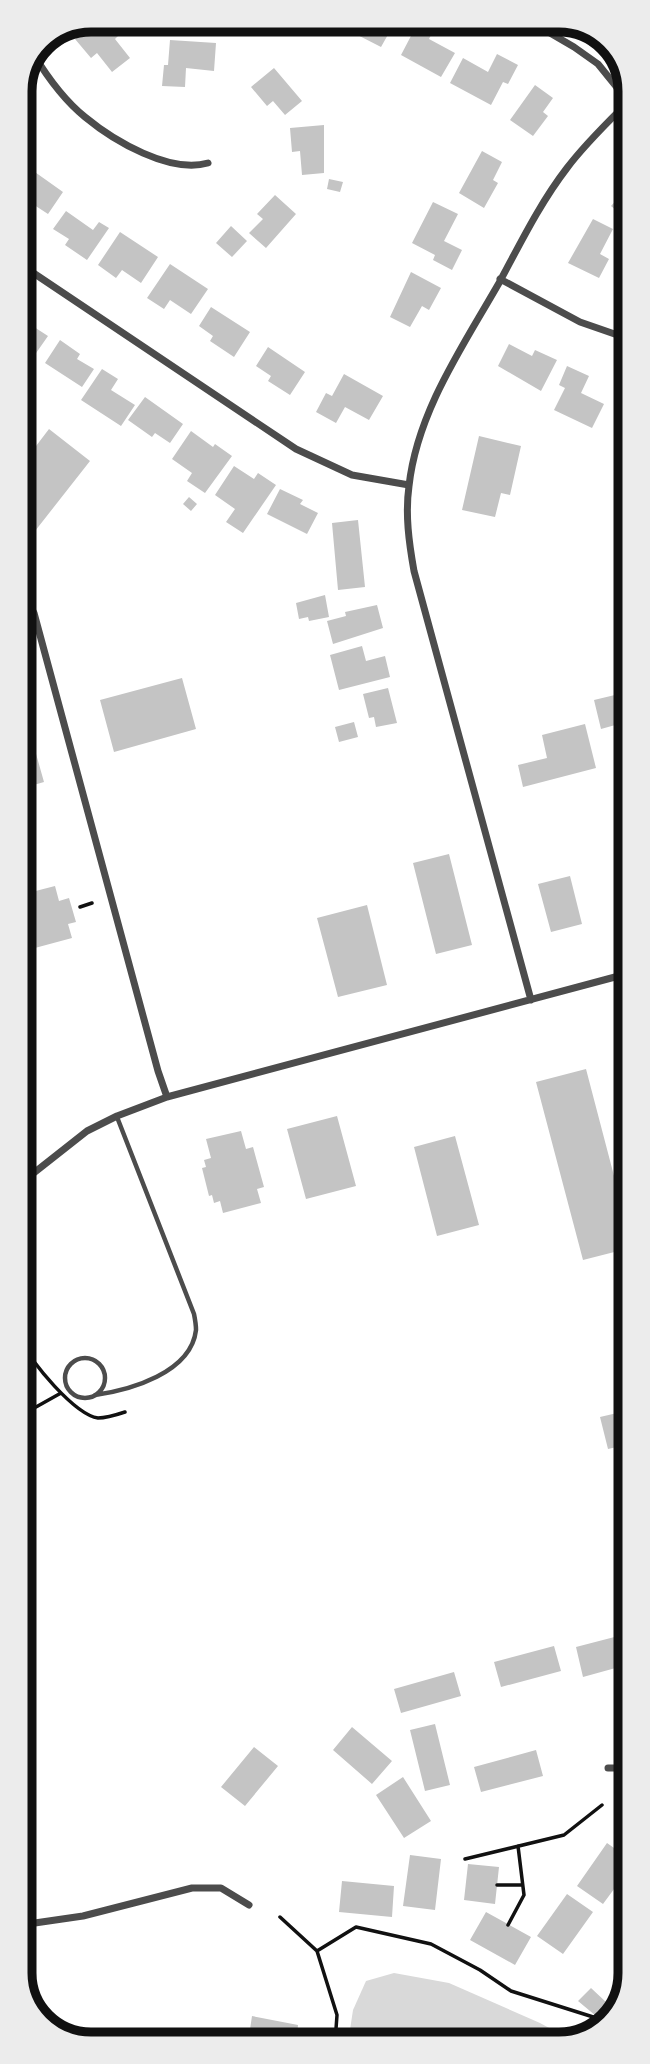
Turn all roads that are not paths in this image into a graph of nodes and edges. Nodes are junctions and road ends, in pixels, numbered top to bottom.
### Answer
1 (548, 32) edge
2 (39, 62) edge
3 (618, 88) edge
4 (618, 111) edge
5 (208, 163) dead end
6 (32, 272) edge
7 (500, 279) junction
8 (618, 335) edge
9 (409, 485) junction
10 (32, 609) edge
11 (618, 976) edge
12 (531, 1000) junction
13 (167, 1097) junction
14 (117, 1116) junction
15 (32, 1174) edge
16 (95, 1395) junction
17 (608, 1768) dead end
18 (618, 1768) edge
19 (249, 1905) dead end
20 (32, 1924) edge

1 - 3 street
2 - 5 street
4 - 7 street
6 - 9 street
7 - 8 street
7 - 9 street
9 - 12 street
10 - 13 street
11 - 12 street
12 - 13 street
13 - 14 street
14 - 15 street
14 - 16 lane
16 - 16 lane
17 - 18 street
19 - 20 street

